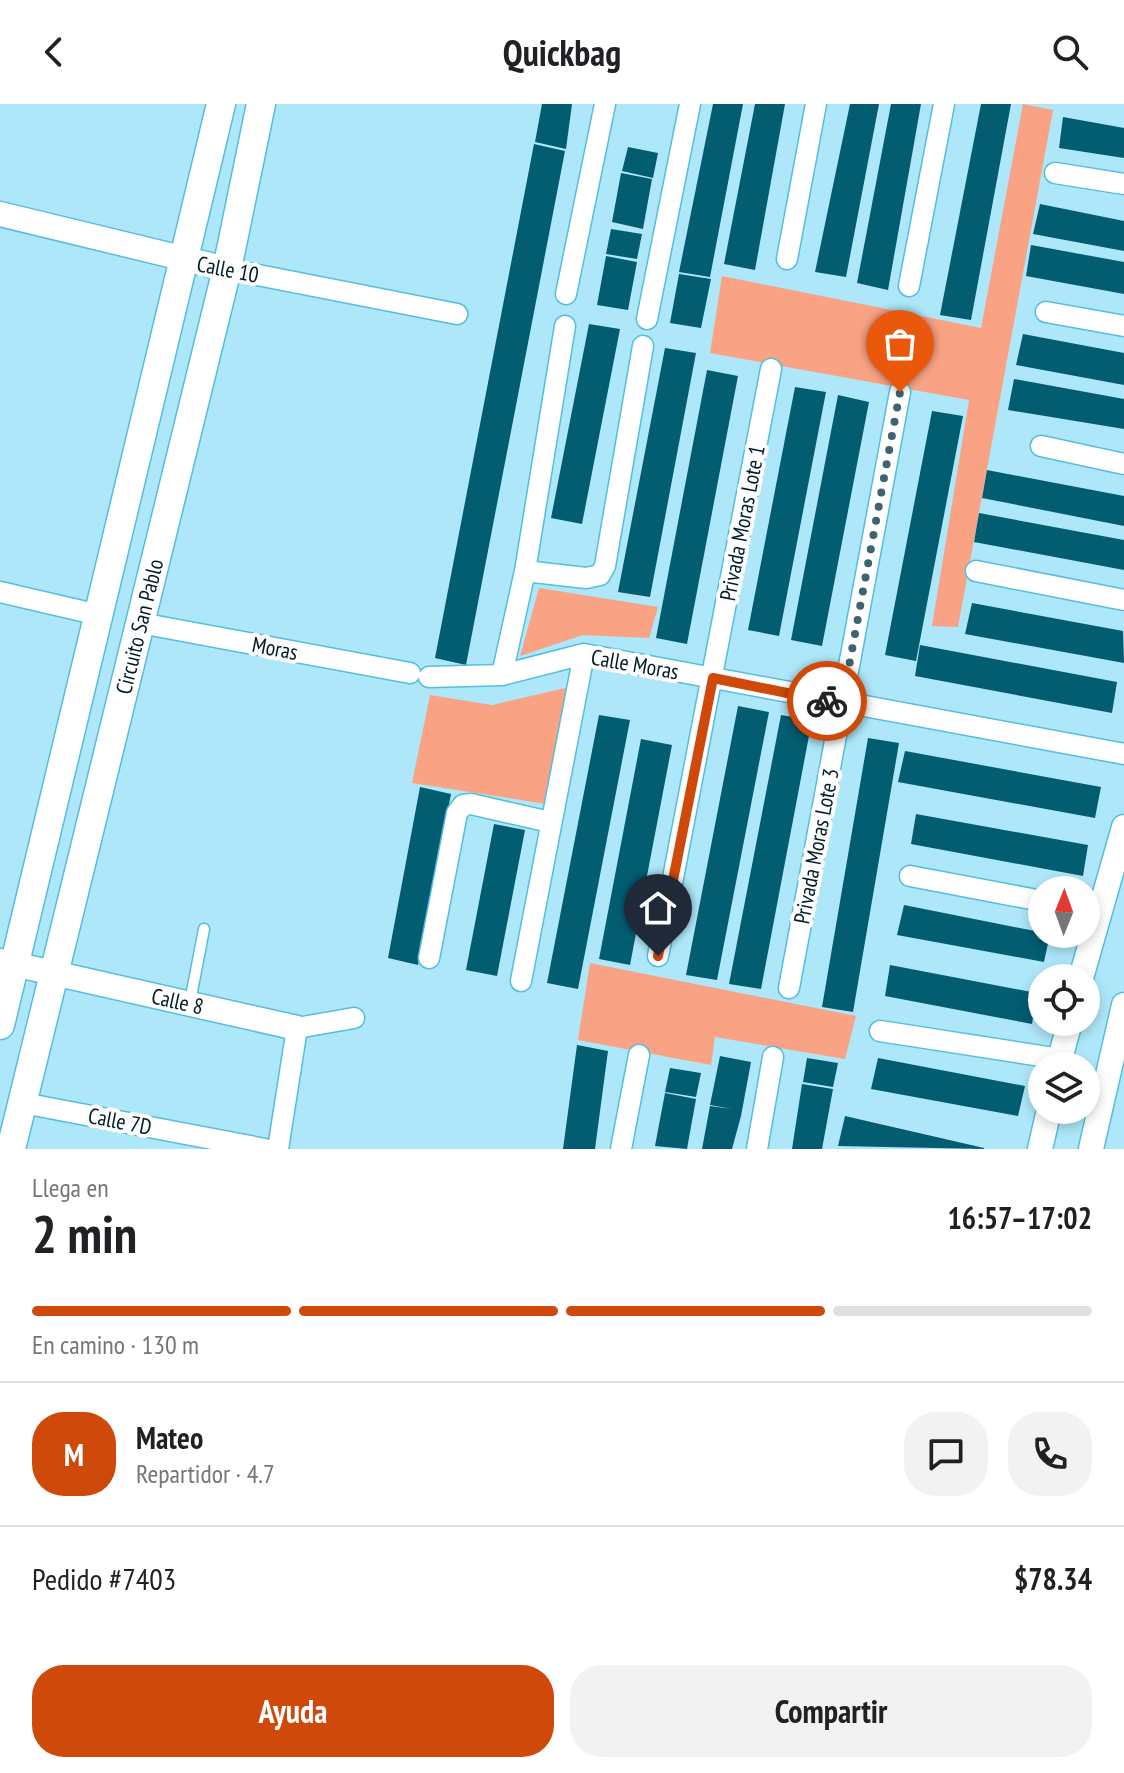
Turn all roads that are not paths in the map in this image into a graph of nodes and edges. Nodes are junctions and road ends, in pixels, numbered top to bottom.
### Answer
1 (221, 104) edge
2 (261, 104) edge
3 (605, 104) edge
4 (816, 104) edge
5 (944, 104) edge
6 (684, 106) edge
7 (1055, 173) dead end
8 (1124, 184) edge
9 (0, 214) edge
10 (787, 259) dead end
11 (185, 260) junction
12 (227, 269) junction
13 (909, 286) dead end
14 (566, 294) dead end
15 (1046, 312) dead end
16 (457, 314) dead end
17 (647, 319) dead end
18 (565, 326) dead end
19 (1124, 326) edge
20 (643, 346) dead end
21 (771, 369) dead end
22 (900, 392) dead end
23 (1041, 446) dead end
24 (1124, 464) edge
25 (525, 571) junction
26 (976, 571) dead end
27 (0, 592) edge
28 (1124, 600) edge
29 (99, 615) junction
30 (140, 623) junction
31 (584, 654) junction
32 (420, 675) joint
33 (502, 675) junction
34 (713, 678) junction
35 (842, 704) junction
36 (1124, 754) edge
37 (550, 822) junction
38 (1124, 827) edge
39 (910, 876) dead end
40 (1100, 890) edge
41 (1028, 898) edge
42 (204, 929) dead end
43 (658, 956) dead end
44 (429, 958) dead end
45 (7, 962) edge
46 (55, 973) junction
47 (521, 981) dead end
48 (789, 988) dead end
49 (189, 1004) junction
50 (1124, 1005) edge
51 (354, 1018) dead end
52 (0, 1025) edge
53 (297, 1028) junction
54 (880, 1031) dead end
55 (639, 1055) dead end
56 (773, 1057) dead end
57 (1028, 1057) edge
58 (23, 1103) junction
59 (1046, 1124) edge
60 (11, 1149) edge
61 (265, 1149) edge
62 (278, 1149) edge
63 (621, 1149) edge
64 (757, 1149) edge
65 (1040, 1149) edge
66 (1091, 1149) edge

1 - 11 main road, Circuito San Pablo
2 - 12 main road, Circuito San Pablo
3 - 14 street
4 - 10 street
5 - 13 street
6 - 17 street
7 - 8 street
9 - 11 street, Calle 10
11 - 12 street, Calle 10
11 - 29 main road, Circuito San Pablo
12 - 16 street, Calle 10
12 - 30 main road, Circuito San Pablo
15 - 19 street
18 - 25 street
20 - 25 street
21 - 34 street, Privada Moras Lote 1
22 - 35 street, Privada Moras Lote 3
23 - 24 street
25 - 33 street
26 - 28 street
27 - 29 street
29 - 45 main road, Circuito San Pablo
30 - 32 street, Moras
30 - 46 main road, Circuito San Pablo
31 - 33 street, Calle Moras
31 - 34 street, Calle Moras
31 - 37 street
32 - 33 street, Calle Moras
34 - 35 street, Calle Moras
34 - 43 street, Privada Moras Lote 1
35 - 36 street, Calle Moras
35 - 48 street, Privada Moras Lote 3
37 - 44 street
37 - 47 street
38 - 40 street
39 - 41 street
42 - 49 lane
45 - 46 street, Calle 8
45 - 52 main road, Circuito San Pablo
46 - 49 street, Calle 8
46 - 58 main road, Circuito San Pablo
49 - 53 street, Calle 8
50 - 66 street
51 - 53 street, Calle 8
53 - 62 street
54 - 57 street
55 - 63 street
56 - 64 street
58 - 60 main road, Circuito San Pablo
58 - 61 street, Calle 7D
59 - 65 street

